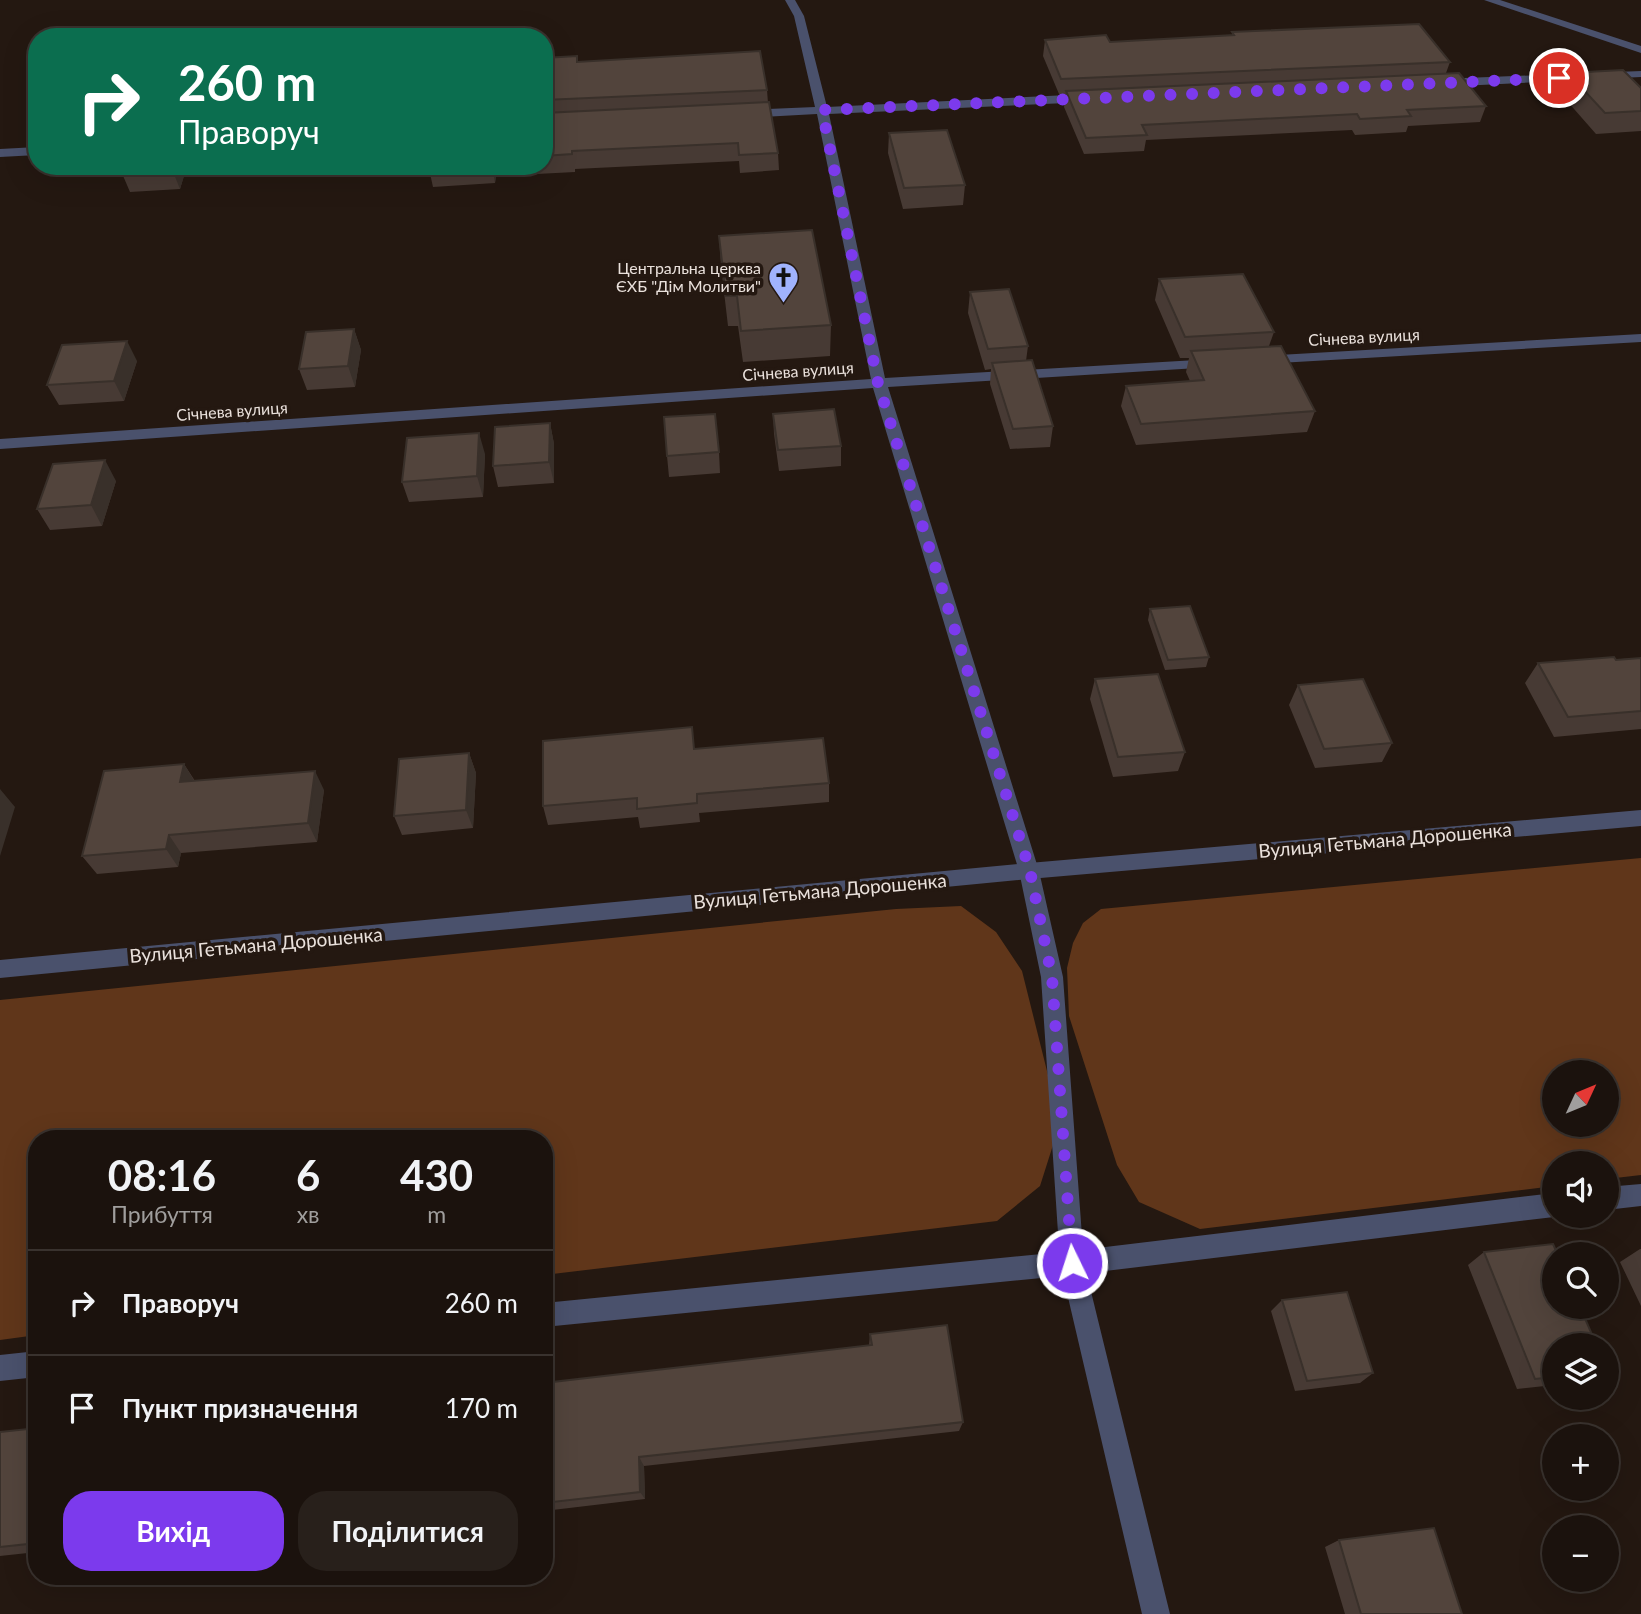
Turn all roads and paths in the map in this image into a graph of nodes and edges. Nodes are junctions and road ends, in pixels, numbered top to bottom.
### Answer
1 (790, 0) edge
2 (1489, 0) edge
3 (1641, 50) edge
4 (1641, 74) edge
5 (1433, 83) edge
6 (1100, 97) edge
7 (822, 110) junction
8 (738, 114) edge
9 (28, 151) edge
10 (0, 153) edge
11 (1641, 338) edge
12 (1253, 361) edge
13 (1225, 362) edge
14 (878, 383) junction
15 (0, 444) edge
16 (1641, 818) edge
17 (1030, 871) junction
18 (0, 969) edge
19 (1641, 1195) edge
20 (1619, 1198) edge
21 (1542, 1206) edge
22 (1072, 1263) junction
23 (553, 1314) edge
24 (28, 1365) edge
25 (0, 1368) edge
26 (1156, 1614) edge

1 - 7 street
2 - 3 street
4 - 5 street
6 - 7 street
7 - 8 street
7 - 14 street
9 - 10 street
11 - 12 street, Січнева вулиця
13 - 14 street, Січнева вулиця
14 - 15 street, Січнева вулиця
14 - 17 street
16 - 17 street, Вулиця Гетьмана Дорошенка
17 - 18 street, Вулиця Гетьмана Дорошенка
17 - 22 street
19 - 20 street
21 - 22 street
22 - 23 street
22 - 26 street
24 - 25 street

